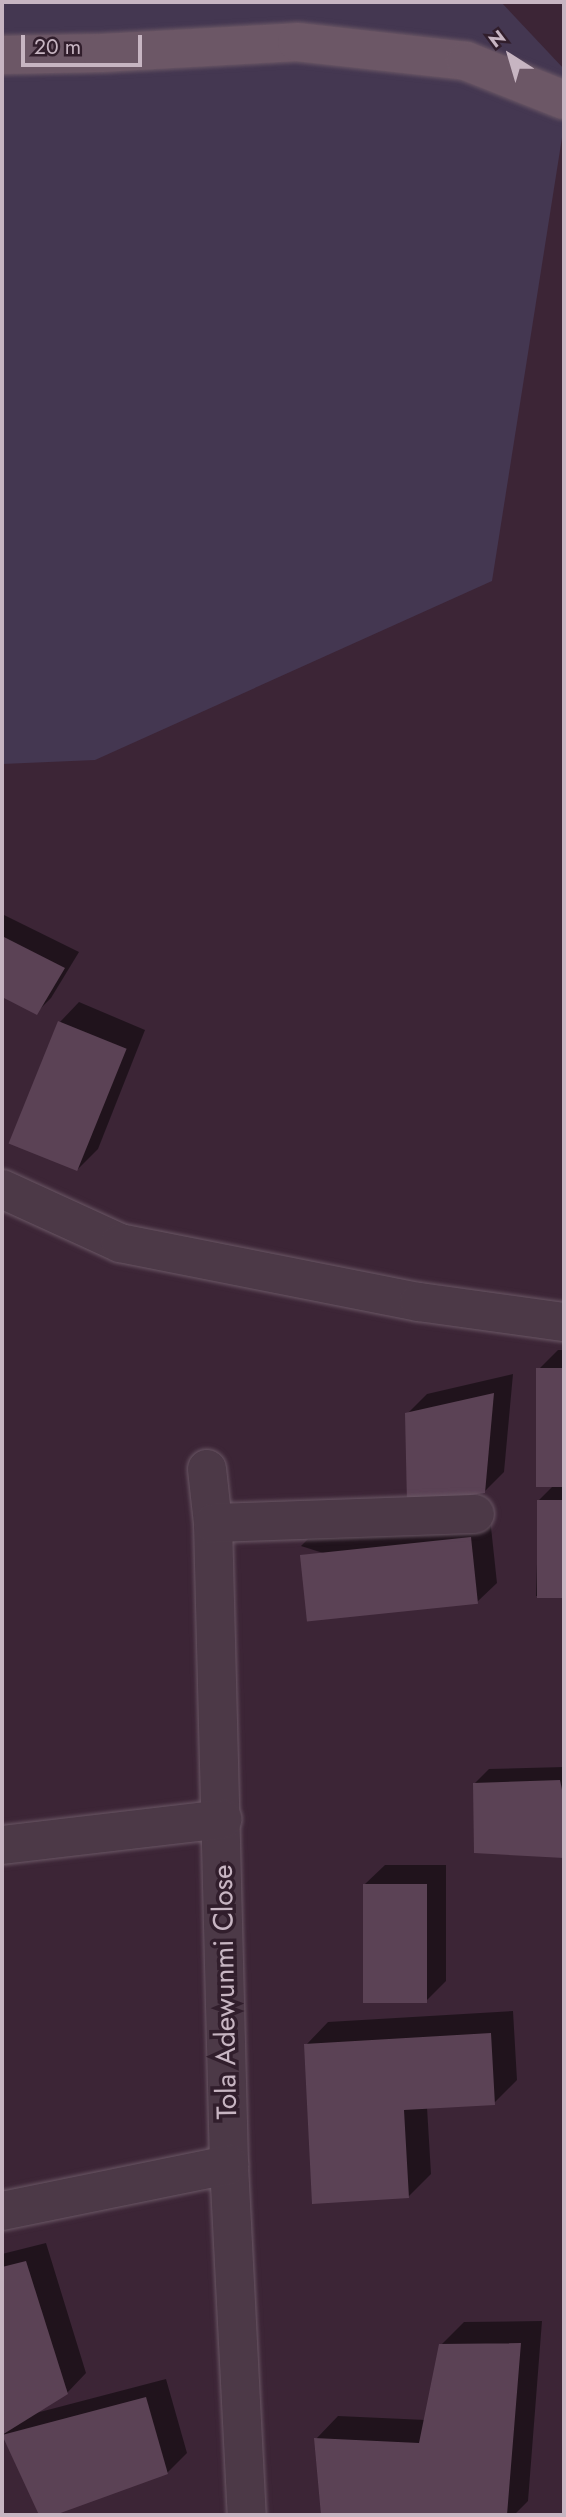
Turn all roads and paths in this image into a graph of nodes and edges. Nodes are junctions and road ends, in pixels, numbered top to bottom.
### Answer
1 (102, 53) junction
2 (2, 55) edge
3 (2, 73) edge
4 (564, 100) edge
5 (2, 1189) edge
6 (564, 1322) edge
7 (207, 1469) dead end
8 (475, 1514) dead end
9 (213, 1522) junction
10 (222, 1819) junction
11 (2, 1845) edge
12 (229, 2165) junction
13 (2, 2210) edge
14 (247, 2515) edge

1 - 2 main road
1 - 3 main road
1 - 4 main road
5 - 6 street
7 - 9 street, Tola Adewunmi Close
8 - 9 street
9 - 10 street, Tola Adewunmi Close
10 - 11 street
10 - 12 street, Tola Adewunmi Close
12 - 13 street
12 - 14 street, Tola Adewunmi Close

